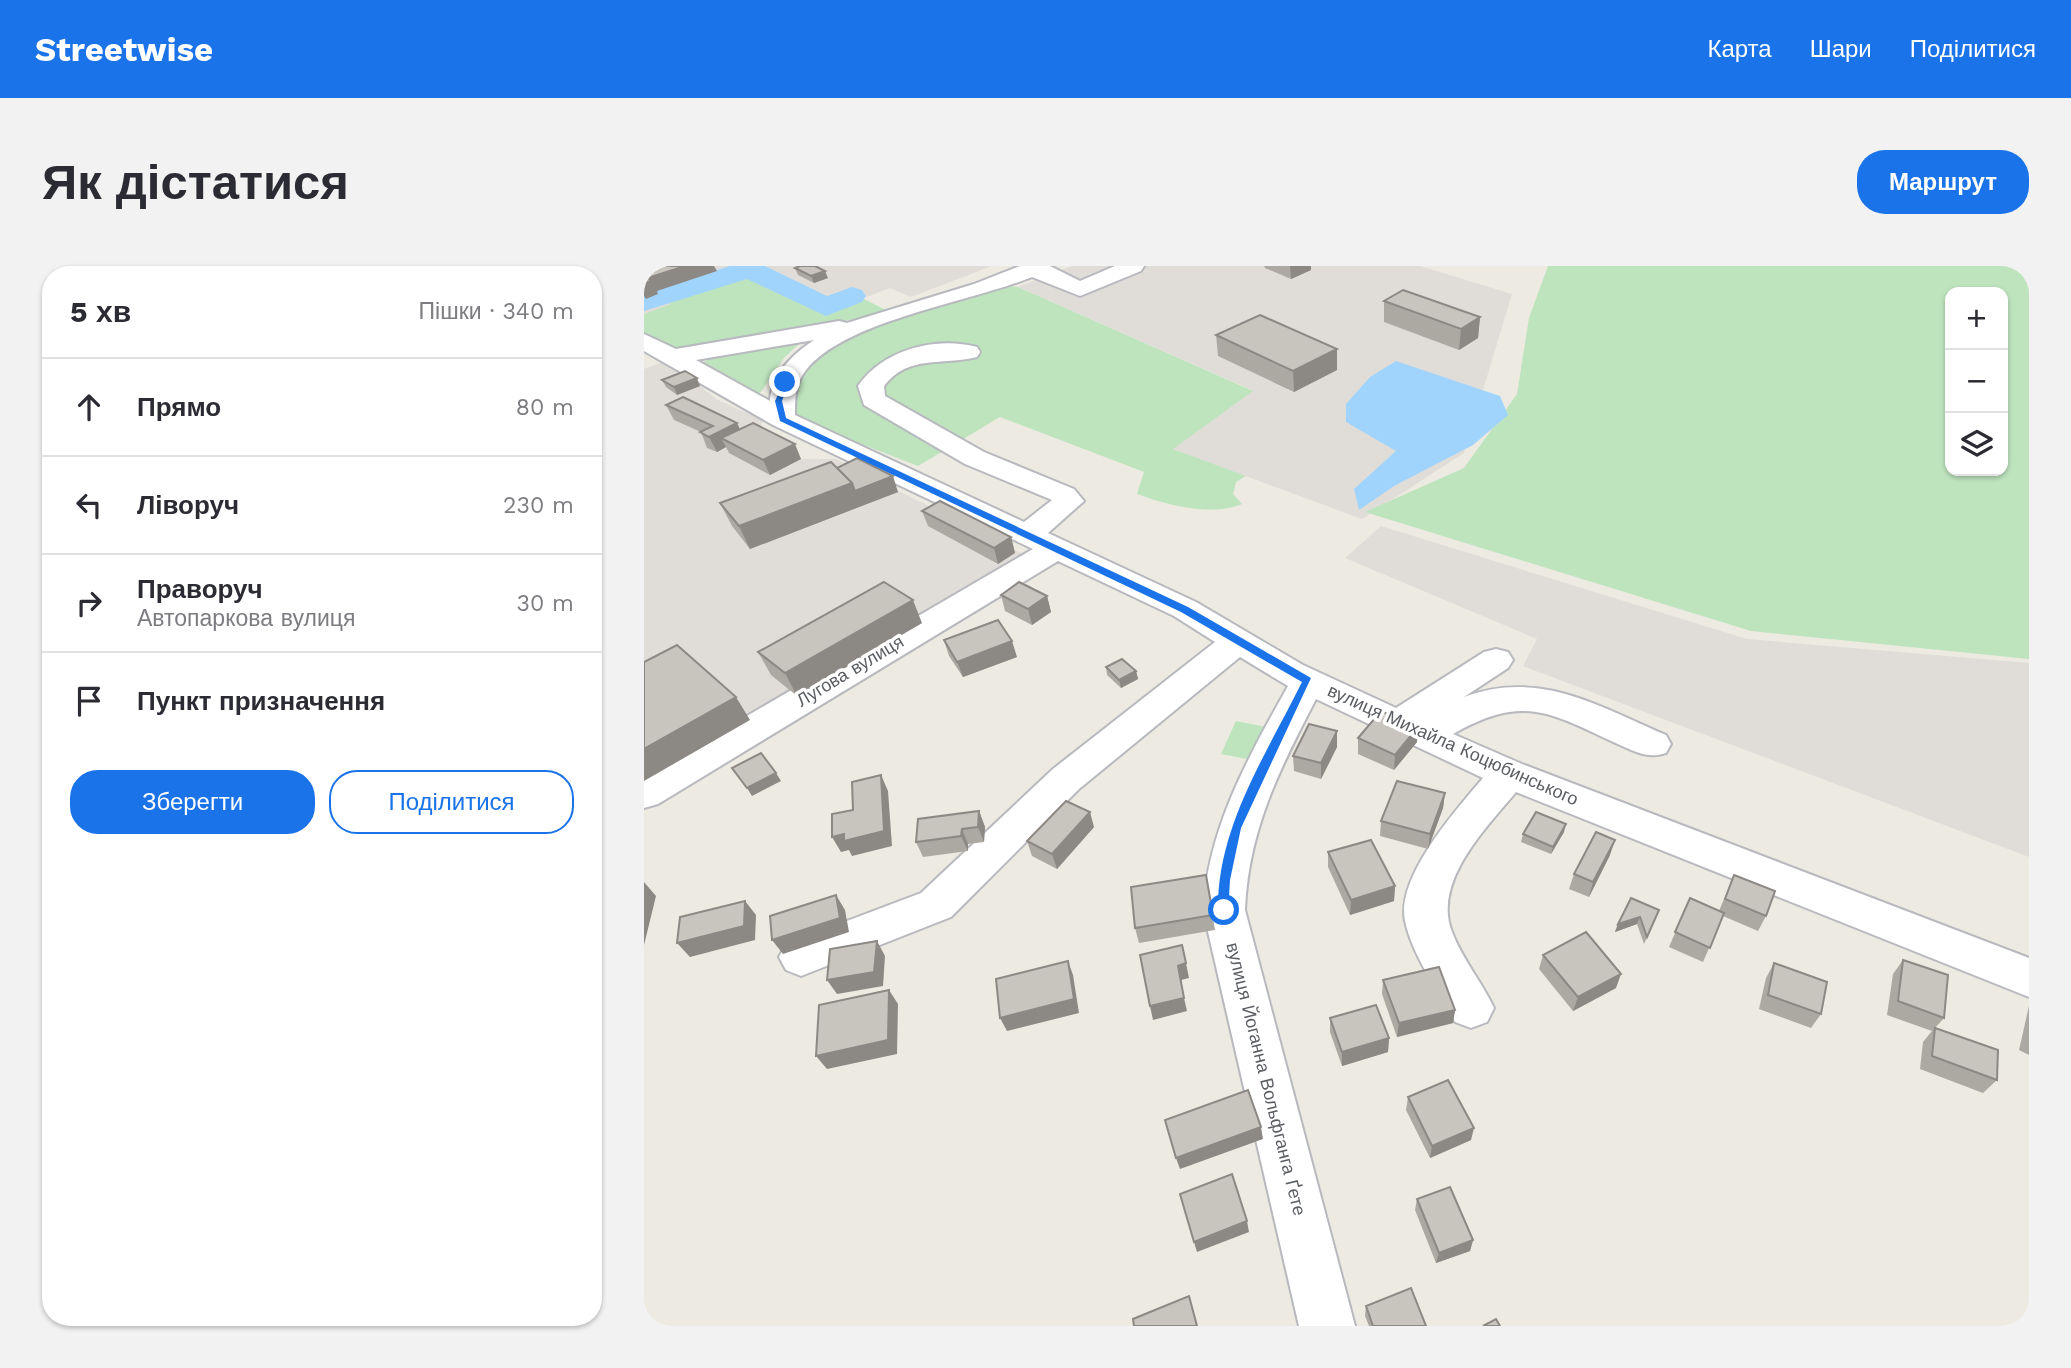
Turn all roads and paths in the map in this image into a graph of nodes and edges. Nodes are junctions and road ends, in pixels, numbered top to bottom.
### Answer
1 (1133, 266) edge
2 (1036, 267) edge
3 (862, 323) junction
4 (644, 341) edge
5 (968, 352) dead end
6 (673, 357) junction
7 (782, 419) junction
8 (1041, 542) junction
9 (1238, 641) junction
10 (1496, 660) dead end
11 (1307, 681) junction
12 (1409, 729) junction
13 (1653, 744) dead end
14 (1509, 774) junction
15 (644, 794) edge
16 (801, 957) dead end
17 (2029, 978) edge
18 (1471, 1008) dead end
19 (1327, 1326) edge

1 - 2 street
2 - 3 street
3 - 6 street
3 - 7 street
4 - 6 street, вулиця Михайла Коцюбинського
5 - 8 street, Лугова вулиця
6 - 7 street, вулиця Михайла Коцюбинського
7 - 8 street, вулиця Михайла Коцюбинського
8 - 9 street, вулиця Михайла Коцюбинського
8 - 15 street, Лугова вулиця
9 - 11 street, вулиця Михайла Коцюбинського
9 - 16 street
10 - 12 street
11 - 12 street, вулиця Михайла Коцюбинського
11 - 19 street, вулиця Йоганна Вольфганга Ґете
12 - 13 street
12 - 14 street, вулиця Михайла Коцюбинського
14 - 17 street, вулиця Михайла Коцюбинського
14 - 18 street

